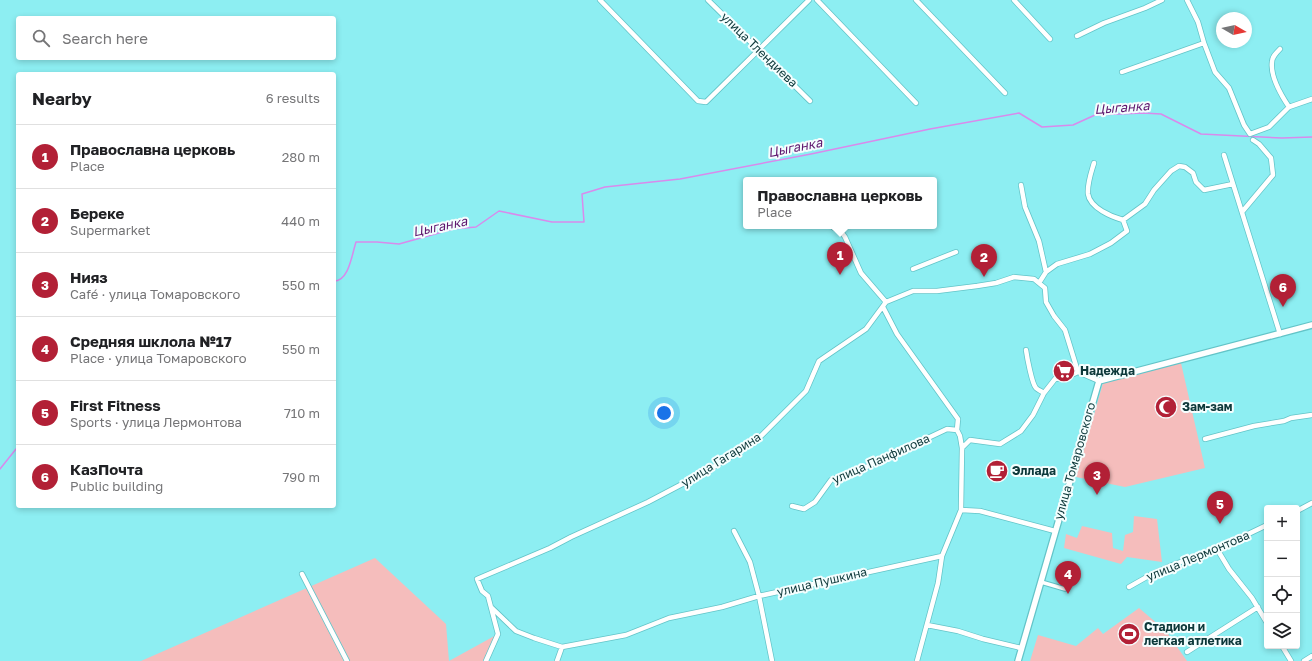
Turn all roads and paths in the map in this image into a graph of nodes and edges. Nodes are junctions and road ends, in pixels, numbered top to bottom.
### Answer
1 (600, 0) edge
2 (708, 0) edge
3 (809, 0) edge
4 (817, 0) edge
5 (916, 0) edge
6 (1014, 0) edge
7 (1162, 0) edge
8 (1188, 0) edge
9 (1077, 36) dead end
10 (1050, 39) dead end
11 (1204, 43) junction
12 (1280, 49) dead end
13 (758, 50) junction
14 (1122, 72) dead end
15 (1005, 93) dead end
16 (1312, 99) edge
17 (810, 100) dead end
18 (916, 103) dead end
19 (1289, 107) junction
20 (1253, 140) dead end
21 (1224, 155) dead end
22 (1094, 163) dead end
23 (1233, 184) junction
24 (1021, 185) dead end
25 (1242, 212) junction
26 (1123, 220) junction
27 (837, 229) edge
28 (956, 252) dead end
29 (913, 269) dead end
30 (1046, 272) junction
31 (1039, 283) junction
32 (886, 302) junction
33 (883, 307) junction
34 (1312, 325) edge
35 (1280, 334) junction
36 (1026, 350) dead end
37 (1078, 372) junction
38 (1099, 381) junction
39 (1044, 393) junction
40 (1312, 415) edge
41 (957, 430) junction
42 (960, 436) junction
43 (1205, 439) dead end
44 (970, 440) junction
45 (962, 448) junction
46 (1312, 503) edge
47 (792, 506) dead end
48 (1300, 509) edge
49 (961, 510) junction
50 (1264, 526) edge
51 (734, 531) dead end
52 (1055, 531) junction
53 (1217, 549) junction
54 (942, 556) junction
55 (302, 574) dead end
56 (1041, 582) junction
57 (1129, 587) dead end
58 (1065, 589) dead end
59 (759, 596) junction
60 (490, 606) junction
61 (1258, 607) junction
62 (1264, 617) edge
63 (927, 625) junction
64 (562, 647) junction
65 (1021, 648) junction
66 (1284, 649) edge
67 (1187, 652) dead end
68 (1312, 656) edge
69 (347, 661) edge
70 (486, 661) edge
71 (557, 661) edge
72 (772, 661) edge
73 (917, 661) edge
74 (1018, 661) edge
75 (1291, 661) edge
76 (1304, 661) edge

1 - 13 street
2 - 13 street, улица Тлендиева
3 - 13 street
4 - 18 street
5 - 15 street
6 - 10 street
7 - 9 street
8 - 11 street
11 - 14 street
11 - 19 street
12 - 19 street
13 - 17 street, улица Тлендиева
16 - 19 street
20 - 25 street
21 - 23 street
22 - 26 street
23 - 25 street
23 - 26 street
24 - 30 street
25 - 35 street
26 - 30 street
27 - 32 street
28 - 29 street
30 - 31 street
31 - 32 street
31 - 37 street
32 - 33 street, улица Гагарина
33 - 41 street
33 - 60 street, улица Гагарина
34 - 35 street
35 - 38 street
36 - 39 street
37 - 38 street
37 - 39 street
38 - 52 street, улица Томаровского
39 - 44 street
40 - 43 street
41 - 42 street
41 - 47 street, улица Панфилова
42 - 44 street
42 - 45 street
44 - 45 street
45 - 49 street
46 - 48 street
49 - 52 street
49 - 54 street
50 - 53 street, улица Лермонтова
51 - 59 street
52 - 56 street, улица Томаровского
53 - 57 street, улица Лермонтова
53 - 61 street
54 - 59 street, улица Пушкина
54 - 63 street
55 - 69 street
56 - 58 street
56 - 65 street, улица Томаровского
59 - 64 street, улица Пушкина
59 - 72 street
60 - 64 street, улица Пушкина
60 - 70 street
61 - 62 street
61 - 67 street
63 - 65 street
63 - 73 street
64 - 71 street
65 - 74 street, улица Томаровского
66 - 75 street
68 - 76 street

